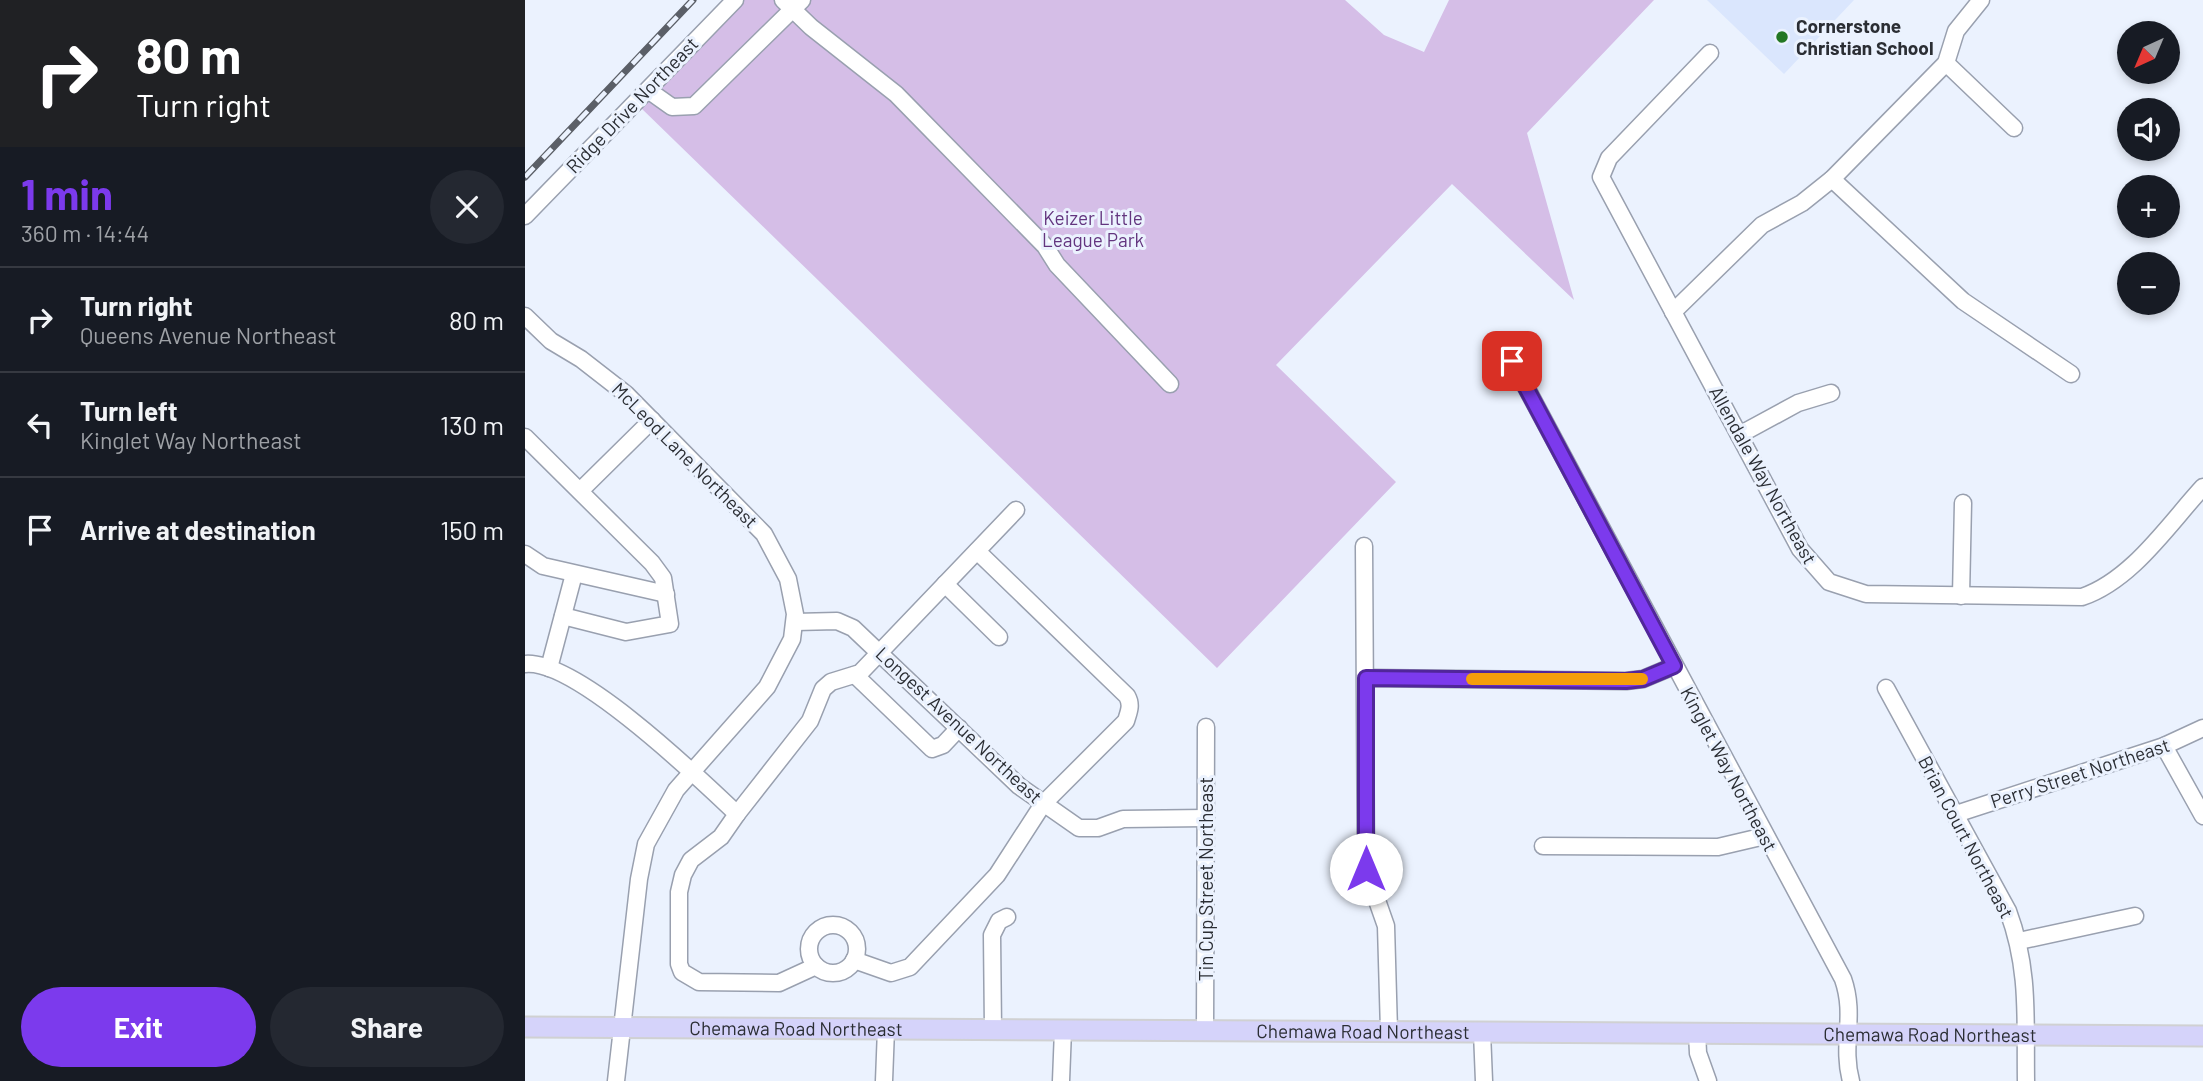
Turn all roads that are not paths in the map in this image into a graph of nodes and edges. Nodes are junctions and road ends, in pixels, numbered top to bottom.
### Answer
1 (735, 0) edge
2 (1982, 0) edge
3 (793, 3) edge
4 (1710, 53) dead end
5 (1946, 63) junction
6 (647, 90) junction
7 (2014, 128) dead end
8 (1832, 179) junction
9 (527, 213) edge
10 (1673, 312) junction
11 (525, 316) edge
12 (1512, 361) dead end
13 (2071, 373) dead end
14 (1170, 384) dead end
15 (1831, 393) dead end
16 (652, 420) junction
17 (1739, 435) junction
18 (525, 437) edge
19 (2203, 488) edge
20 (580, 491) junction
21 (1963, 503) dead end
22 (1016, 510) dead end
23 (1364, 546) dead end
24 (977, 551) junction
25 (525, 554) edge
26 (574, 574) junction
27 (945, 583) junction
28 (666, 594) junction
29 (1961, 596) junction
30 (563, 615) junction
31 (795, 622) junction
32 (999, 637) dead end
33 (880, 652) junction
34 (525, 664) edge
35 (1674, 666) junction
36 (549, 668) junction
37 (855, 675) junction
38 (1366, 678) junction
39 (1886, 688) dead end
40 (1206, 727) dead end
41 (959, 728) junction
42 (2203, 728) edge
43 (2164, 746) junction
44 (691, 771) junction
45 (1044, 804) junction
46 (737, 814) junction
47 (1956, 814) junction
48 (2203, 816) edge
49 (1206, 818) junction
50 (1765, 836) junction
51 (1543, 846) dead end
52 (2135, 916) dead end
53 (1007, 917) dead end
54 (2019, 941) junction
55 (854, 960) junction
56 (816, 965) junction
57 (622, 1026) junction
58 (525, 1027) edge
59 (886, 1029) junction
60 (993, 1030) junction
61 (1063, 1030) junction
62 (1205, 1030) junction
63 (1389, 1031) junction
64 (1482, 1032) junction
65 (1697, 1032) junction
66 (1848, 1034) junction
67 (2025, 1036) junction
68 (2203, 1036) edge
69 (616, 1081) edge
70 (884, 1081) edge
71 (1061, 1081) edge
72 (1484, 1081) edge
73 (1707, 1081) edge
74 (1851, 1081) edge
75 (2026, 1081) edge

1 - 6 street, Ridge Drive Northeast
2 - 5 street
3 - 6 street
3 - 14 street
4 - 10 street, Allendale Way Northeast
5 - 7 street
5 - 8 street
6 - 9 street, Ridge Drive Northeast
8 - 10 street
8 - 13 street
10 - 17 street, Allendale Way Northeast
11 - 16 street, McLeod Lane Northeast
12 - 35 street, Kinglet Way Northeast
15 - 17 street
16 - 20 street
16 - 31 street, McLeod Lane Northeast
17 - 29 street, Allendale Way Northeast
18 - 20 street
19 - 29 street, Allendale Way Northeast
20 - 28 street
21 - 29 street
22 - 24 street
23 - 38 street
24 - 27 street
24 - 45 street
25 - 26 street
26 - 28 street
26 - 30 street
27 - 32 street
27 - 33 street
28 - 30 street
30 - 36 street
31 - 33 street, Longest Avenue Northeast
31 - 44 street, McLeod Lane Northeast
33 - 37 street
33 - 41 street, Longest Avenue Northeast
34 - 36 street
35 - 38 street
35 - 50 street, Kinglet Way Northeast
36 - 44 street
37 - 41 street
37 - 46 street
38 - 63 street
39 - 47 street, Brian Court Northeast
40 - 49 street, Tin Cup Street Northeast
41 - 45 street, Longest Avenue Northeast
42 - 43 street, Perry Street Northeast
43 - 47 street, Perry Street Northeast
43 - 48 street
44 - 46 street
44 - 57 street, McLeod Lane Northeast
45 - 49 street, Longest Avenue Northeast
45 - 55 street
46 - 56 street
47 - 54 street, Brian Court Northeast
49 - 62 street, Tin Cup Street Northeast
50 - 51 street
50 - 66 street, Kinglet Way Northeast
52 - 54 street
53 - 60 street
54 - 67 street, Brian Court Northeast
55 - 56 street
55 - 56 street
57 - 58 main road, Chemawa Road Northeast
57 - 59 main road, Chemawa Road Northeast
57 - 69 street, McLeod Lane Northeast
59 - 60 main road, Chemawa Road Northeast
59 - 70 street
60 - 61 main road, Chemawa Road Northeast
61 - 62 main road, Chemawa Road Northeast
61 - 71 street
62 - 63 main road, Chemawa Road Northeast
63 - 64 main road, Chemawa Road Northeast
64 - 65 main road, Chemawa Road Northeast
64 - 72 street
65 - 66 main road, Chemawa Road Northeast
65 - 73 street
66 - 67 main road, Chemawa Road Northeast
66 - 74 street, Kinglet Way Northeast
67 - 68 main road, Chemawa Road Northeast
67 - 75 street

